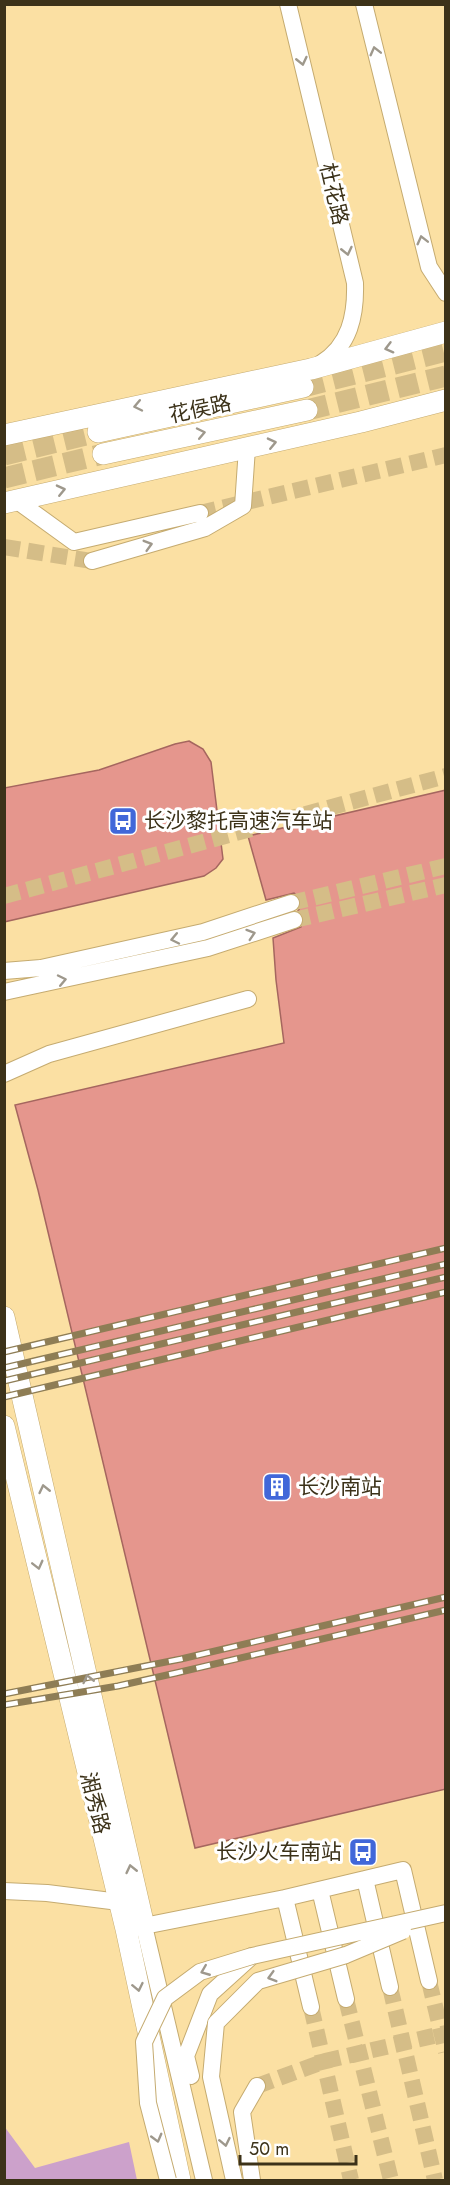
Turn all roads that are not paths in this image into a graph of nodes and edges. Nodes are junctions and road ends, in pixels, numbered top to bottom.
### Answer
1 (288, 4) edge
2 (364, 4) edge
3 (446, 293) edge
4 (446, 332) edge
5 (307, 378) junction
6 (446, 400) edge
7 (307, 410) tunnel mouth
8 (98, 432) tunnel mouth
9 (4, 435) edge
10 (247, 448) junction
11 (103, 454) tunnel mouth
12 (10, 502) edge
13 (200, 513) tunnel mouth
14 (92, 561) tunnel mouth
15 (4, 971) edge
16 (4, 992) edge
17 (248, 999) dead end
18 (4, 1074) edge
19 (4, 1317) edge
20 (4, 1426) edge
21 (365, 1879) junction
22 (321, 1890) junction
23 (4, 1891) edge
24 (285, 1898) junction
25 (119, 1902) junction
26 (445, 1913) edge
27 (135, 1928) junction
28 (252, 1956) junction
29 (429, 1981) tunnel mouth
30 (390, 1987) tunnel mouth
31 (346, 1999) tunnel mouth
32 (311, 2007) tunnel mouth
33 (257, 2086) tunnel mouth
34 (168, 2181) edge
35 (180, 2181) edge
36 (204, 2181) edge
37 (214, 2181) edge
38 (234, 2181) edge
39 (252, 2181) edge

1 -> 5 street, 杜花路
3 -> 2 street
4 -> 5 main road
5 - 8 main road, 花侯路
5 -> 9 main road
10 -> 6 main road
11 -> 7 main road, 花侯路
12 -> 10 main road
14 -> 10 street
12 - 13 street
16 -> 15 street
17 - 18 street
27 -> 19 main road
20 -> 25 main road, 湘秀路
21 - 22 street
21 - 29 street
21 - 30 street
22 - 24 street
22 - 31 street
23 - 25 street
24 - 27 street
24 - 32 street
25 - 27 main road, 湘秀路
26 - 28 street, bridge
26 -> 38 street, bridge
27 -> 35 main road, 湘秀路
27 - 36 street
28 -> 34 street, bridge
28 - 37 street
33 - 39 street

